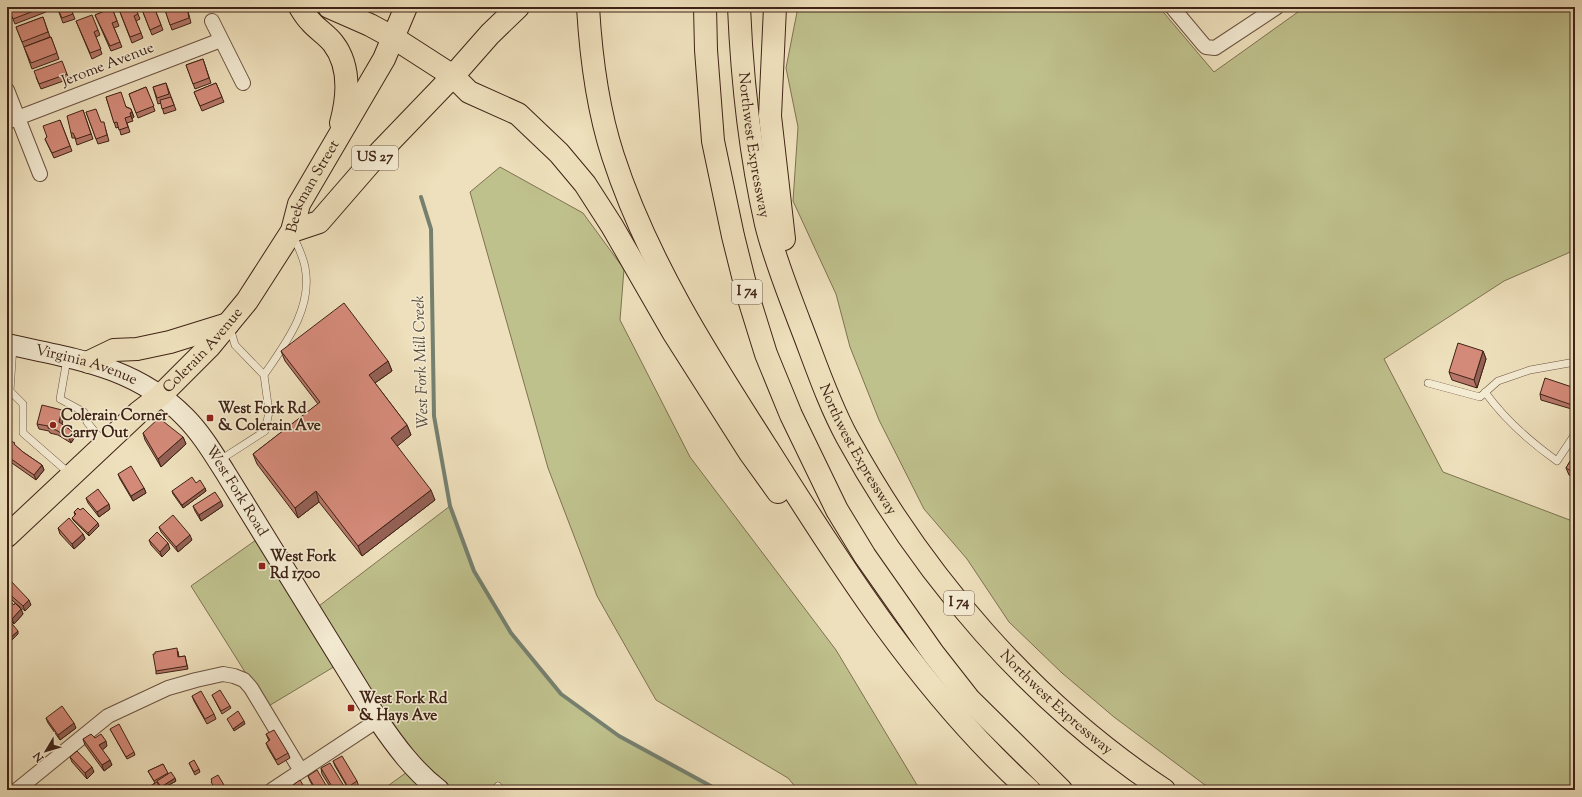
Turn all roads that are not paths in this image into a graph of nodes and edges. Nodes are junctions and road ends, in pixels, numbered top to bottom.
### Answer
1 (300, 7) edge
2 (329, 7) edge
3 (406, 7) edge
4 (518, 7) edge
5 (588, 7) edge
6 (705, 7) edge
7 (739, 7) edge
8 (775, 7) edge
9 (1172, 7) edge
10 (1277, 7) edge
11 (212, 21) dead end
12 (394, 38) junction
13 (221, 40) junction
14 (453, 76) junction
15 (243, 83) dead end
16 (7, 90) edge
17 (12, 120) edge
18 (336, 144) junction
19 (40, 174) dead end
20 (292, 231) junction
21 (229, 324) junction
22 (10, 345) edge
23 (67, 357) junction
24 (89, 362) junction
25 (1575, 362) edge
26 (816, 366) junction
27 (264, 375) junction
28 (1428, 383) dead end
29 (1485, 392) junction
30 (160, 396) junction
31 (1575, 434) edge
32 (106, 444) junction
33 (218, 461) junction
34 (71, 475) junction
35 (7, 536) edge
36 (846, 570) junction
37 (378, 720) junction
38 (301, 771) junction
39 (17, 790) edge
40 (272, 790) edge
41 (439, 790) edge
42 (1029, 790) edge
43 (1061, 790) edge
44 (1164, 790) edge

1 - 18 main road
2 - 12 main road
3 - 12 main road, Beekman Street / US 27
4 - 14 main road, Beekman Street / US 27
5 - 36 main road
6 - 43 main road, I 74
7 - 26 main road, Northwest Expressway / I 74
8 - 26 main road
9 - 10 street
11 - 13 street
12 - 14 main road
12 - 18 main road, Beekman Street / US 27
13 - 15 street
13 - 17 street, Jerome Avenue
14 - 20 main road, Beekman Street / US 27
14 - 36 main road
16 - 17 street
17 - 19 street
18 - 20 main road, Beekman Street / US 27
20 - 21 main road, Colerain Avenue / US 27
20 - 27 lane
21 - 24 main road
21 - 27 lane
21 - 30 main road, Colerain Avenue / US 27
22 - 23 street, Virginia Avenue
22 - 34 lane
23 - 24 street, Virginia Avenue
23 - 32 lane
24 - 30 street, Virginia Avenue
25 - 29 lane
26 - 44 main road, Northwest Expressway / I 74
27 - 33 lane
28 - 29 lane
29 - 31 lane
30 - 32 main road, Colerain Avenue / US 27
30 - 33 street, West Fork Road
32 - 34 main road, Colerain Avenue / US 27
33 - 37 street, West Fork Road
34 - 35 main road, Colerain Avenue / US 27
36 - 42 main road
37 - 38 street
37 - 41 street, West Fork Road
38 - 39 street
38 - 40 street

